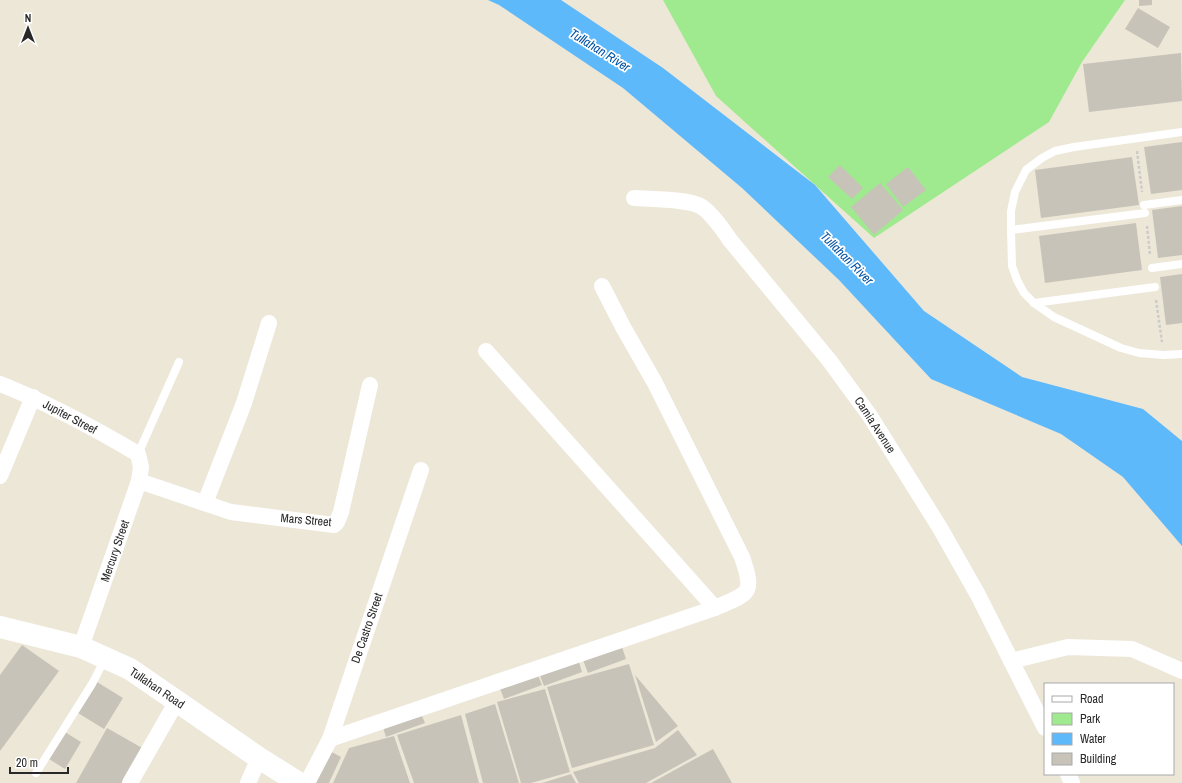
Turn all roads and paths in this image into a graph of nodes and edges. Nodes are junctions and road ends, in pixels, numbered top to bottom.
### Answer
1 (1182, 132) edge
2 (1135, 139) junction
3 (634, 198) dead end
4 (1182, 200) edge
5 (1144, 209) junction
6 (1011, 230) junction
7 (1182, 264) edge
8 (1152, 268) joint
9 (602, 286) dead end
10 (1155, 287) joint
11 (1034, 303) junction
12 (269, 323) dead end
13 (486, 351) dead end
14 (1182, 354) edge
15 (1164, 355) junction
16 (179, 362) dead end
17 (0, 384) edge
18 (370, 385) dead end
19 (33, 397) junction
20 (138, 454) junction
21 (421, 470) dead end
22 (0, 476) edge
23 (139, 481) junction
24 (205, 503) junction
25 (716, 608) junction
26 (0, 627) edge
27 (81, 647) junction
28 (106, 658) junction
29 (1011, 661) junction
30 (1182, 671) edge
31 (177, 701) junction
32 (1044, 726) edge
33 (330, 739) junction
34 (259, 758) junction
35 (36, 773) dead end
36 (130, 783) edge
37 (248, 783) edge
38 (299, 783) edge
39 (307, 783) edge

1 - 2 lane
2 - 5 path
2 - 6 lane
3 - 29 street, Camia Avenue
4 - 5 lane
5 - 6 lane
5 - 8 path
6 - 11 lane
7 - 8 lane
9 - 25 street
10 - 11 lane
10 - 15 path
11 - 15 lane
12 - 24 street
13 - 25 street
14 - 15 lane
16 - 20 lane
17 - 19 street, Jupiter Streef
18 - 24 street, Mars Street
19 - 20 street, Jupiter Streef
19 - 22 street
20 - 23 street, Mercury Street
21 - 33 street, De Castro Street
23 - 24 street, Mars Street
23 - 27 street, Mercury Street
25 - 33 street
26 - 27 main road, Tullahan Road
27 - 28 main road, Tullahan Road
28 - 31 main road, Tullahan Road
28 - 35 lane
29 - 30 street
29 - 32 street, Camia Avenue
31 - 34 main road, Tullahan Road
31 - 36 street
33 - 39 street, De Castro Street
34 - 37 street
34 - 38 main road, Tullahan Road

